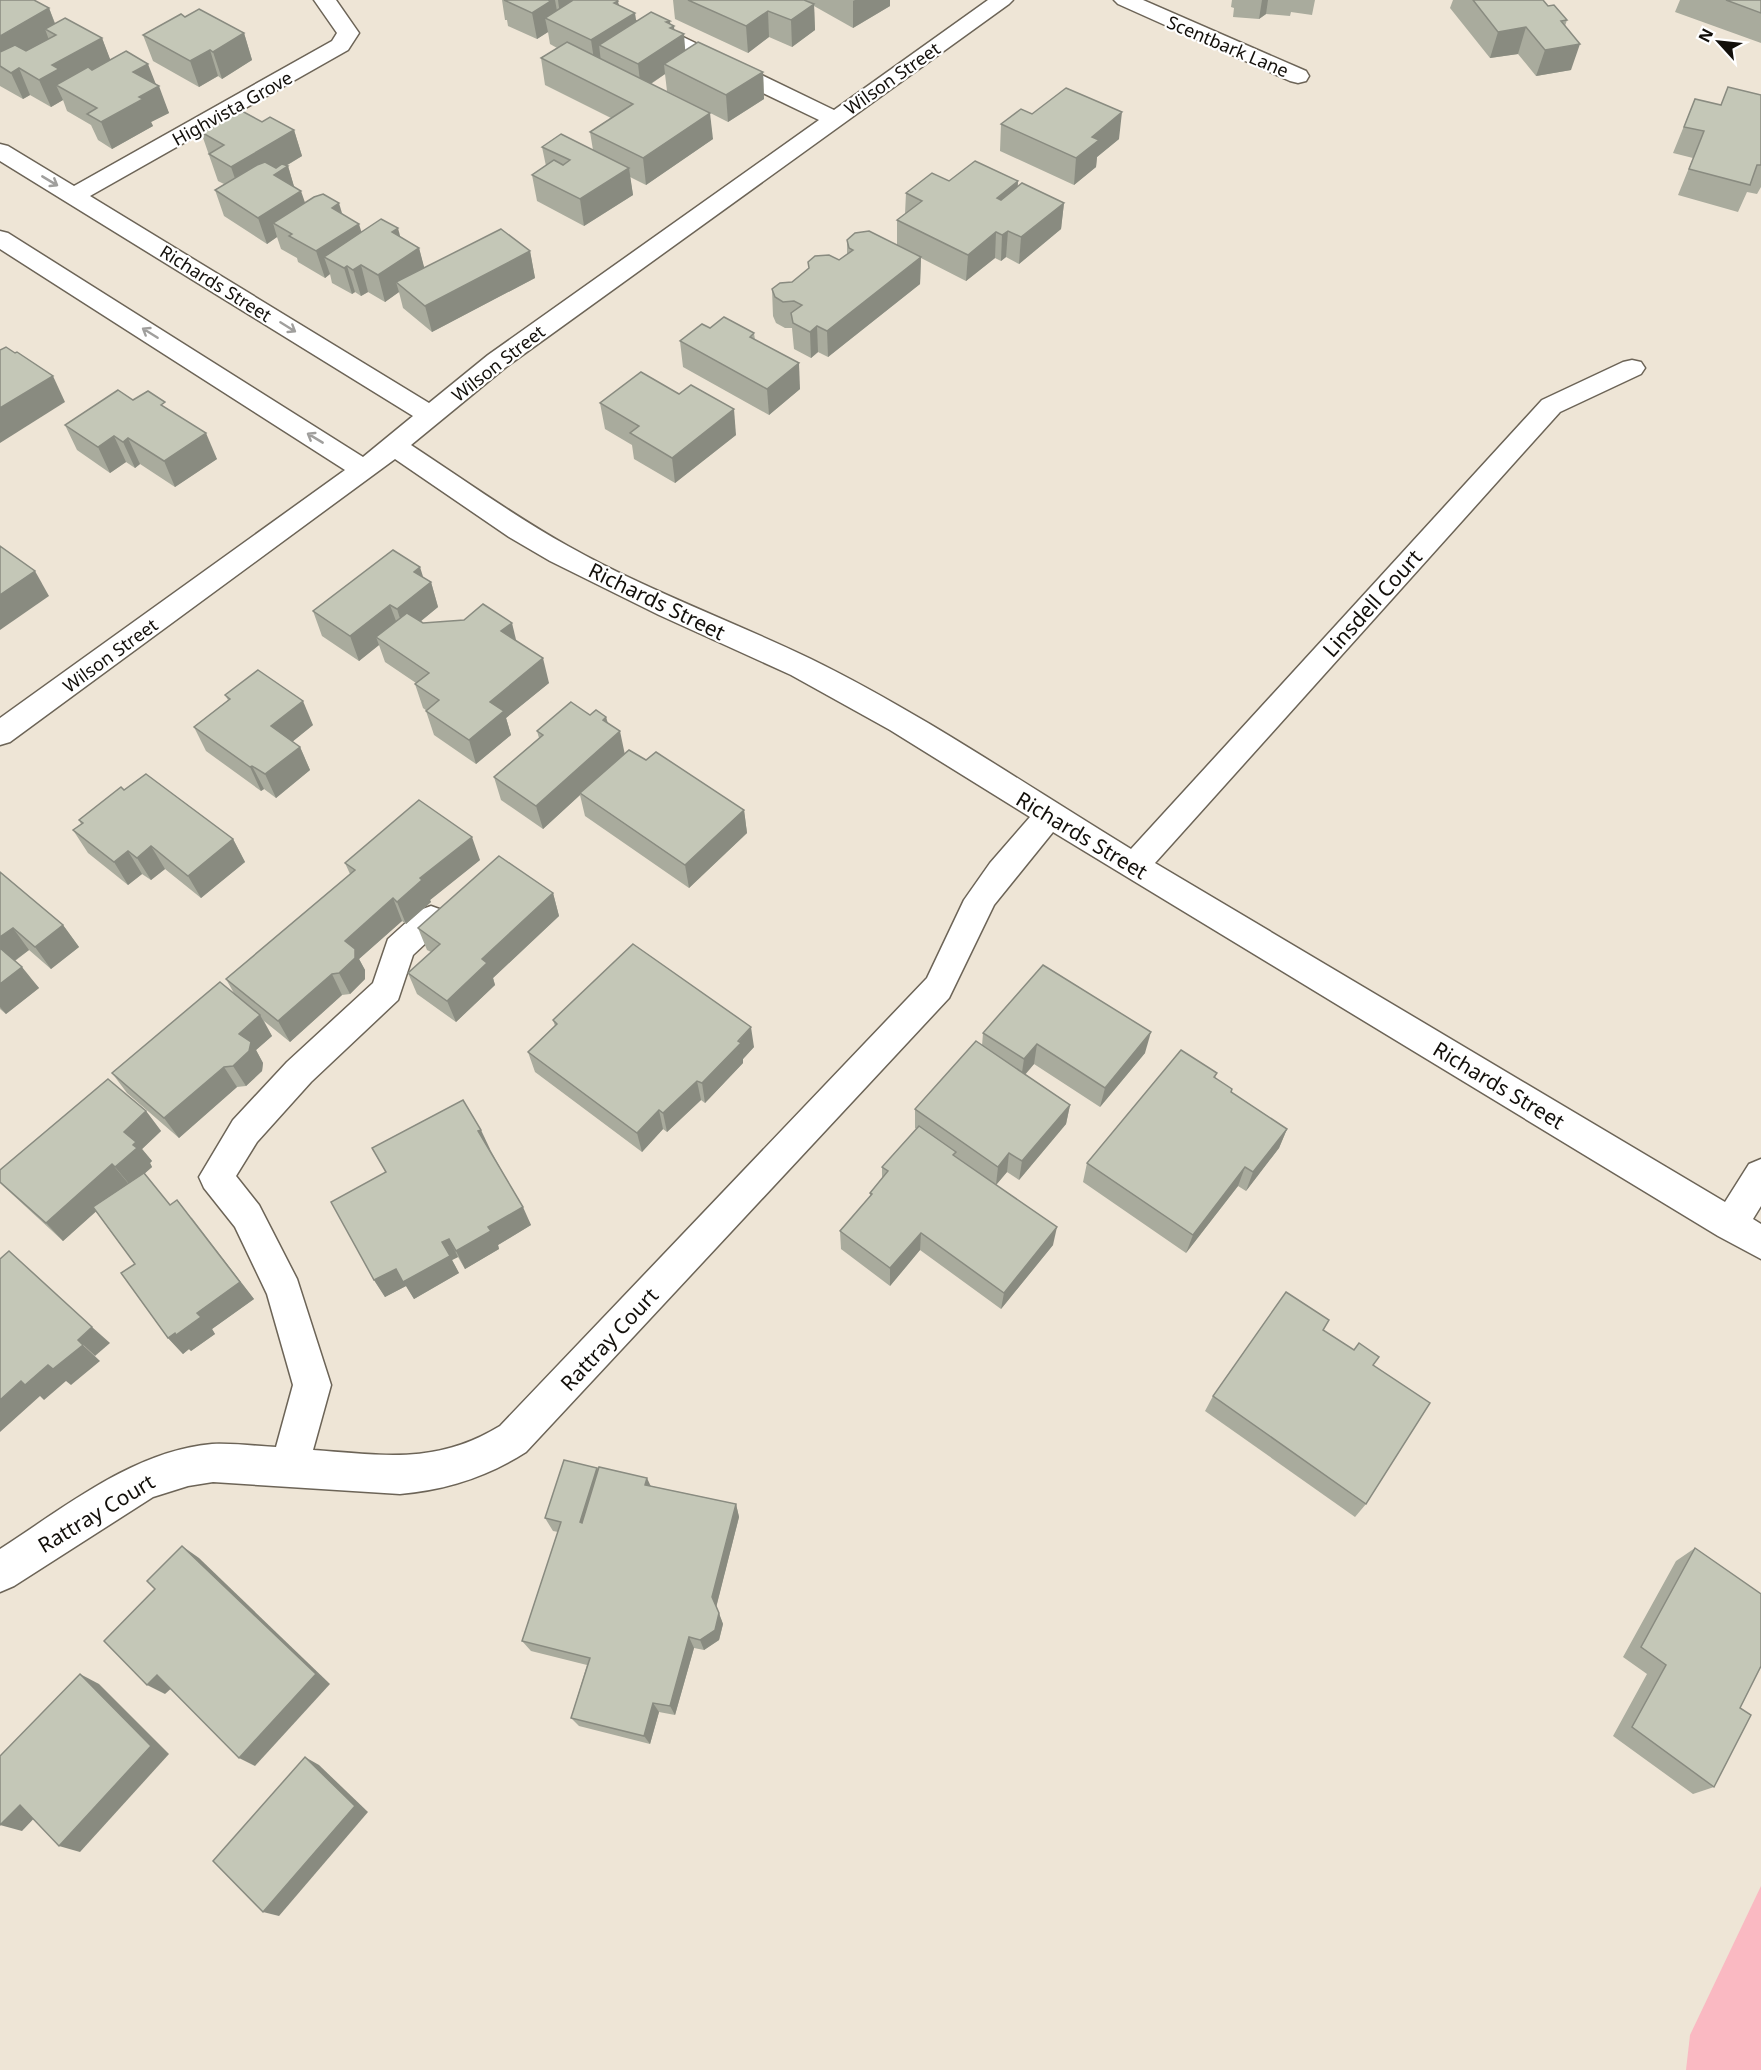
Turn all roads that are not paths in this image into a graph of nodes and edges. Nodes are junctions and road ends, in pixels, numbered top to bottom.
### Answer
1 (325, 0) edge
2 (1002, 0) edge
3 (1125, 0) edge
4 (630, 20) edge
5 (1298, 76) dead end
6 (835, 119) junction
7 (0, 151) edge
8 (74, 196) junction
9 (0, 238) edge
10 (1632, 368) dead end
11 (431, 416) junction
12 (393, 446) junction
13 (364, 470) junction
14 (0, 734) edge
15 (1050, 814) junction
16 (1134, 866) junction
17 (431, 918) edge
18 (1761, 1175) edge
19 (1730, 1225) junction
20 (1761, 1243) edge
21 (290, 1467) junction
22 (0, 1572) edge

1 - 8 street, Highvista Grove
2 - 6 street, Wilson Street
3 - 5 street, Scentbark Lane
4 - 6 street
6 - 11 street, Wilson Street
7 -> 8 street, Richards Street
8 -> 11 street, Richards Street
13 -> 9 street
10 - 16 street, Linsdell Court
11 - 12 street, Wilson Street
12 - 13 street, Wilson Street
12 - 15 street, Richards Street
13 - 14 street, Wilson Street
15 - 16 street, Richards Street
15 - 21 street, Rattray Court
16 - 19 street, Richards Street
17 - 21 street
18 - 19 street
19 - 20 street, Richards Street
21 - 22 street, Rattray Court

